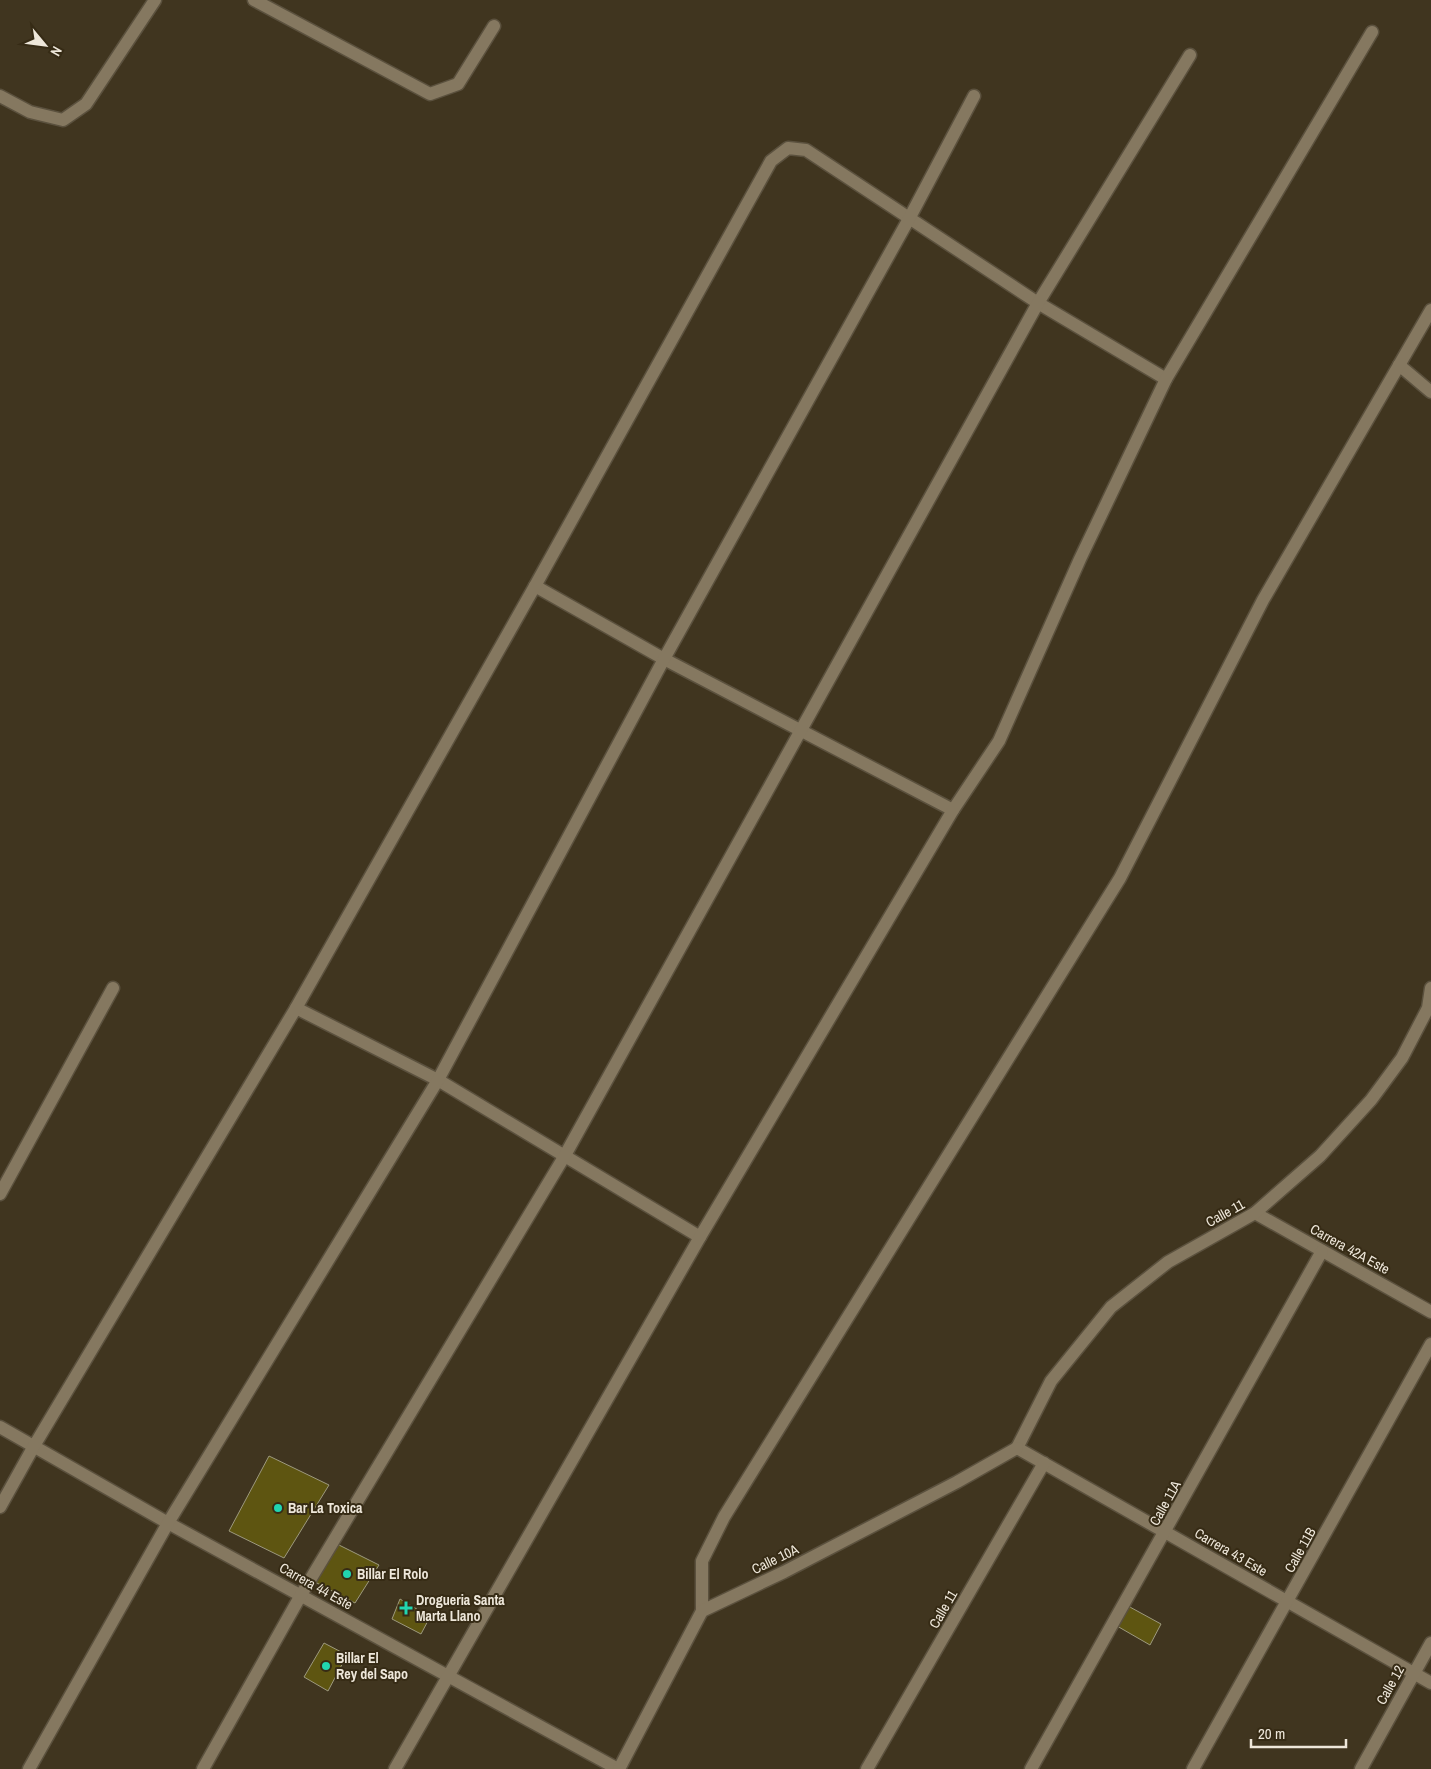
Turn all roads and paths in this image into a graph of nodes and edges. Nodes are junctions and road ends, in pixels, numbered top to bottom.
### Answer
1 (155, 0) edge
2 (254, 0) edge
3 (494, 26) dead end
4 (1372, 32) dead end
5 (1190, 56) dead end
6 (0, 96) edge
7 (974, 96) dead end
8 (910, 218) junction
9 (1038, 303) junction
10 (1431, 310) edge
11 (1399, 365) junction
12 (1166, 379) junction
13 (1431, 392) edge
14 (535, 586) junction
15 (664, 659) junction
16 (802, 732) junction
17 (953, 810) junction
18 (114, 988) dead end
19 (1431, 988) edge
20 (296, 1008) junction
21 (438, 1080) junction
22 (564, 1157) junction
23 (0, 1194) edge
24 (1255, 1213) junction
25 (700, 1236) junction
26 (1322, 1251) junction
27 (1431, 1312) edge
28 (1431, 1344) edge
29 (0, 1427) edge
30 (34, 1446) junction
31 (1016, 1448) junction
32 (1044, 1463) junction
33 (0, 1507) edge
34 (168, 1523) junction
35 (1166, 1532) junction
36 (300, 1595) junction
37 (1288, 1603) junction
38 (702, 1611) junction
39 (1431, 1643) edge
40 (1414, 1673) junction
41 (447, 1674) junction
42 (1431, 1682) edge
43 (29, 1769) edge
44 (203, 1769) edge
45 (394, 1769) edge
46 (619, 1769) edge
47 (867, 1769) edge
48 (1031, 1769) edge
49 (1193, 1769) edge
50 (1361, 1769) edge

1 - 6 street
2 - 3 street
4 - 12 street
5 - 9 street
7 - 8 street
8 - 9 street
8 - 14 street
8 - 15 street
9 - 12 street
9 - 16 street
10 - 11 street
11 - 13 street
11 - 38 street
12 - 17 street
14 - 15 street
14 - 20 street
15 - 16 street
15 - 21 street
16 - 17 street
16 - 22 street
17 - 25 street
18 - 23 street
19 - 24 street, Calle 11
20 - 21 street
20 - 30 street
21 - 22 street
21 - 34 street
22 - 25 street
22 - 36 street
24 - 26 street, Carrera 42A Este
24 - 31 street, Calle 11
25 - 41 street
26 - 27 street, Carrera 42A Este
26 - 35 street, Calle 11A
28 - 37 street, Calle 11B
29 - 30 street, Carrera 44 Este
30 - 33 street
30 - 34 street, Carrera 44 Este
31 - 32 street, Carrera 43 Este
31 - 38 street, Calle 10A
32 - 35 street, Carrera 43 Este
32 - 47 street, Calle 11
34 - 36 street, Carrera 44 Este
34 - 43 street
35 - 37 street, Carrera 43 Este
35 - 48 street, Calle 11A
36 - 41 street, Carrera 44 Este
36 - 44 street
37 - 40 street, Carrera 43 Este
37 - 49 street, Calle 11B
38 - 46 street
39 - 40 street, Calle 12
40 - 42 street, Carrera 43 Este
40 - 50 street, Calle 12
41 - 45 street
41 - 46 street, Carrera 44 Este

